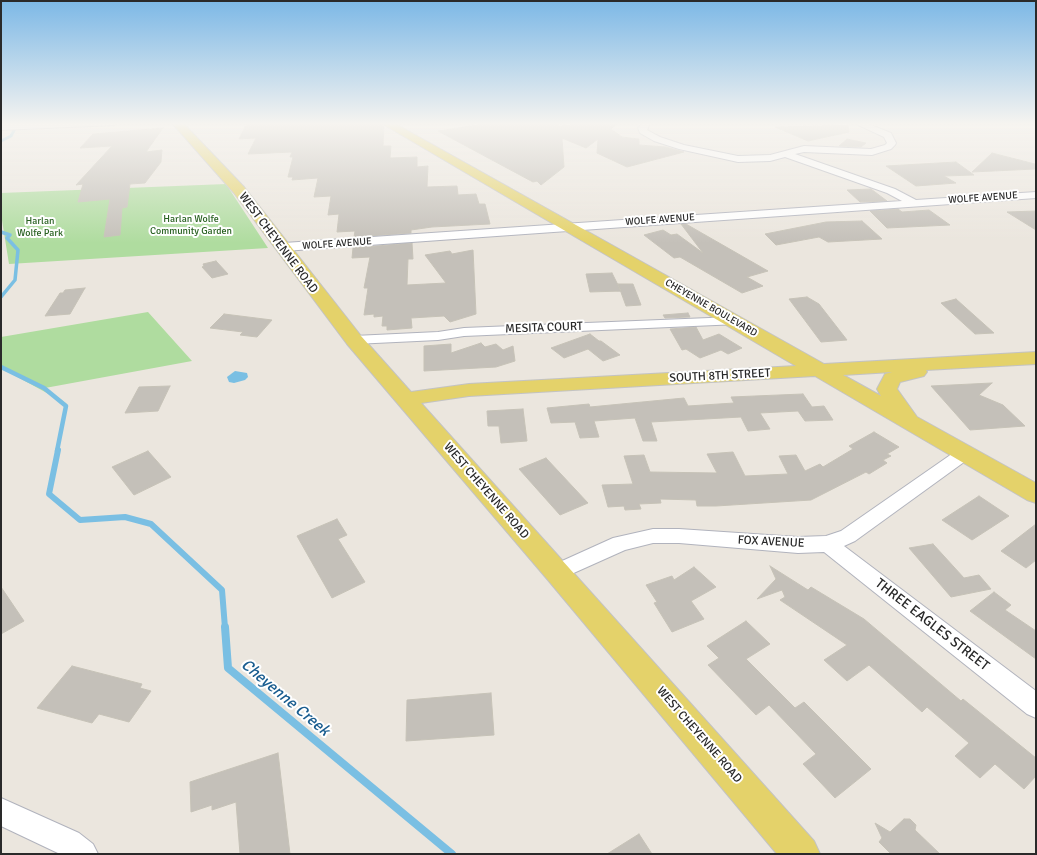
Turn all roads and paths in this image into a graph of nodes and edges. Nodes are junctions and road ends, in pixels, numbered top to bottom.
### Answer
1 (215, 163) edge
2 (456, 163) edge
3 (810, 163) edge
4 (1036, 195) edge
5 (912, 202) junction
6 (568, 227) junction
7 (284, 248) junction
8 (734, 321) junction
9 (354, 340) junction
10 (1036, 358) edge
11 (969, 362) junction
12 (819, 370) junction
13 (405, 399) junction
14 (916, 425) junction
15 (965, 453) junction
16 (1036, 494) edge
17 (828, 544) junction
18 (558, 572) junction
19 (1036, 706) edge
20 (1, 812) edge
21 (83, 854) edge
22 (801, 854) edge

1 - 7 main road, WEST CHEYENNE ROAD
2 - 6 main road, CHEYENNE BOULEVARD
3 - 5 street
4 - 5 street, WOLFE AVENUE
5 - 6 street, WOLFE AVENUE
6 - 7 street, WOLFE AVENUE
6 - 8 main road, CHEYENNE BOULEVARD
7 - 9 main road, WEST CHEYENNE ROAD
8 - 9 street, MESITA COURT
8 - 12 main road, CHEYENNE BOULEVARD
9 - 13 main road, WEST CHEYENNE ROAD
10 - 11 main road, SOUTH 8TH STREET
11 - 12 main road, SOUTH 8TH STREET
11 - 14 main road
12 - 13 main road, SOUTH 8TH STREET
12 - 14 main road, CHEYENNE BOULEVARD
13 - 18 main road, WEST CHEYENNE ROAD
14 - 15 main road, CHEYENNE BOULEVARD
15 - 16 main road, CHEYENNE BOULEVARD
15 - 17 street, FOX AVENUE
17 - 18 street, FOX AVENUE
17 - 19 street, THREE EAGLES STREET
18 - 22 main road, WEST CHEYENNE ROAD
20 - 21 street

